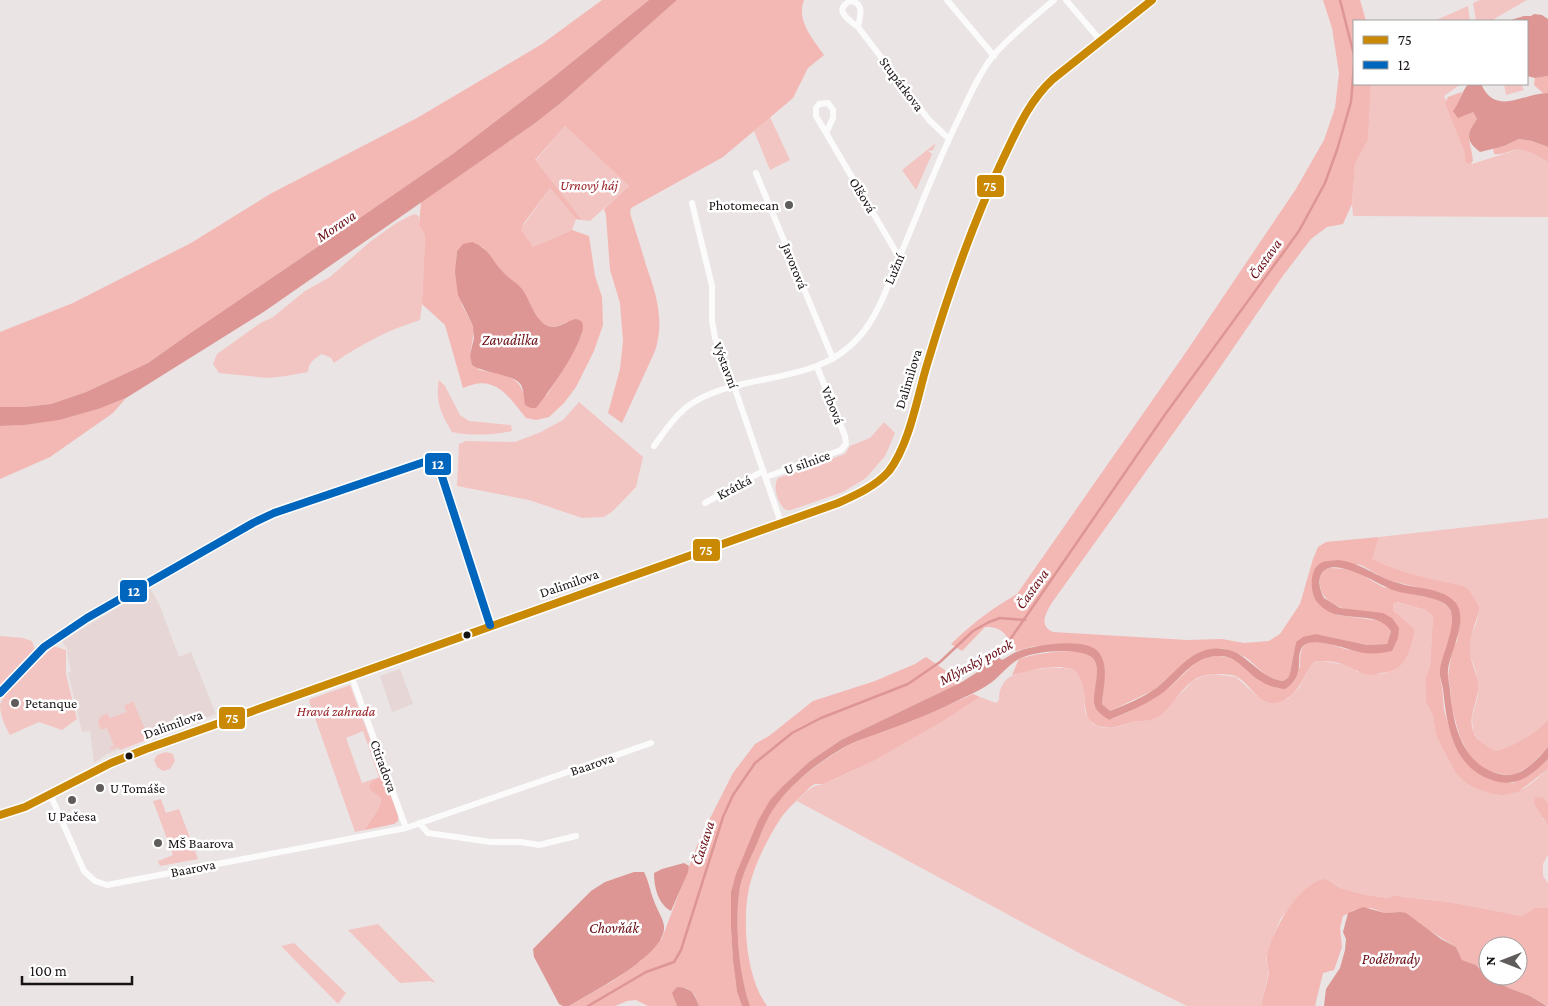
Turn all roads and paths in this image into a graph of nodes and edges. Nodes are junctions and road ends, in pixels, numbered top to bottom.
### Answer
1 (947, 0) edge
2 (1054, 0) edge
3 (1066, 0) edge
4 (1152, 0) edge
5 (858, 27) dead end
6 (1101, 42) junction
7 (994, 56) junction
8 (826, 133) dead end
9 (949, 139) junction
10 (756, 173) dead end
11 (692, 203) dead end
12 (899, 257) junction
13 (833, 359) junction
14 (817, 366) junction
15 (734, 386) junction
16 (846, 444) joint
17 (654, 446) dead end
18 (765, 474) junction
19 (705, 503) dead end
20 (781, 523) junction
21 (490, 625) junction
22 (351, 675) junction
23 (0, 693) edge
24 (651, 743) dead end
25 (50, 794) junction
26 (0, 815) edge
27 (419, 823) junction
28 (406, 828) junction
29 (576, 836) dead end

1 - 7 street
2 - 7 street, Lužní
3 - 6 street
4 - 6 main road, Dalimilova
5 - 9 street, Stupárkova
6 - 20 main road, Dalimilova
7 - 9 street, Lužní
8 - 12 street, Olšová
9 - 12 street, Lužní
10 - 13 street, Javorová
11 - 15 street, Výstavní
12 - 13 street, Lužní
13 - 14 street, Lužní
14 - 15 street, Lužní
14 - 16 street, Vrbová
15 - 17 street, Lužní
15 - 18 street, Výstavní
16 - 18 street, U silnice
18 - 19 street, Krátká
18 - 20 street, Výstavní
20 - 21 main road, Dalimilova
21 - 22 main road, Dalimilova
21 - 23 street
22 - 25 main road, Dalimilova
22 - 28 street, Ctiradova
24 - 27 street, Baarova
25 - 26 main road, Dalimilova
25 - 28 street, Baarova
27 - 28 street, Baarova
27 - 29 street

